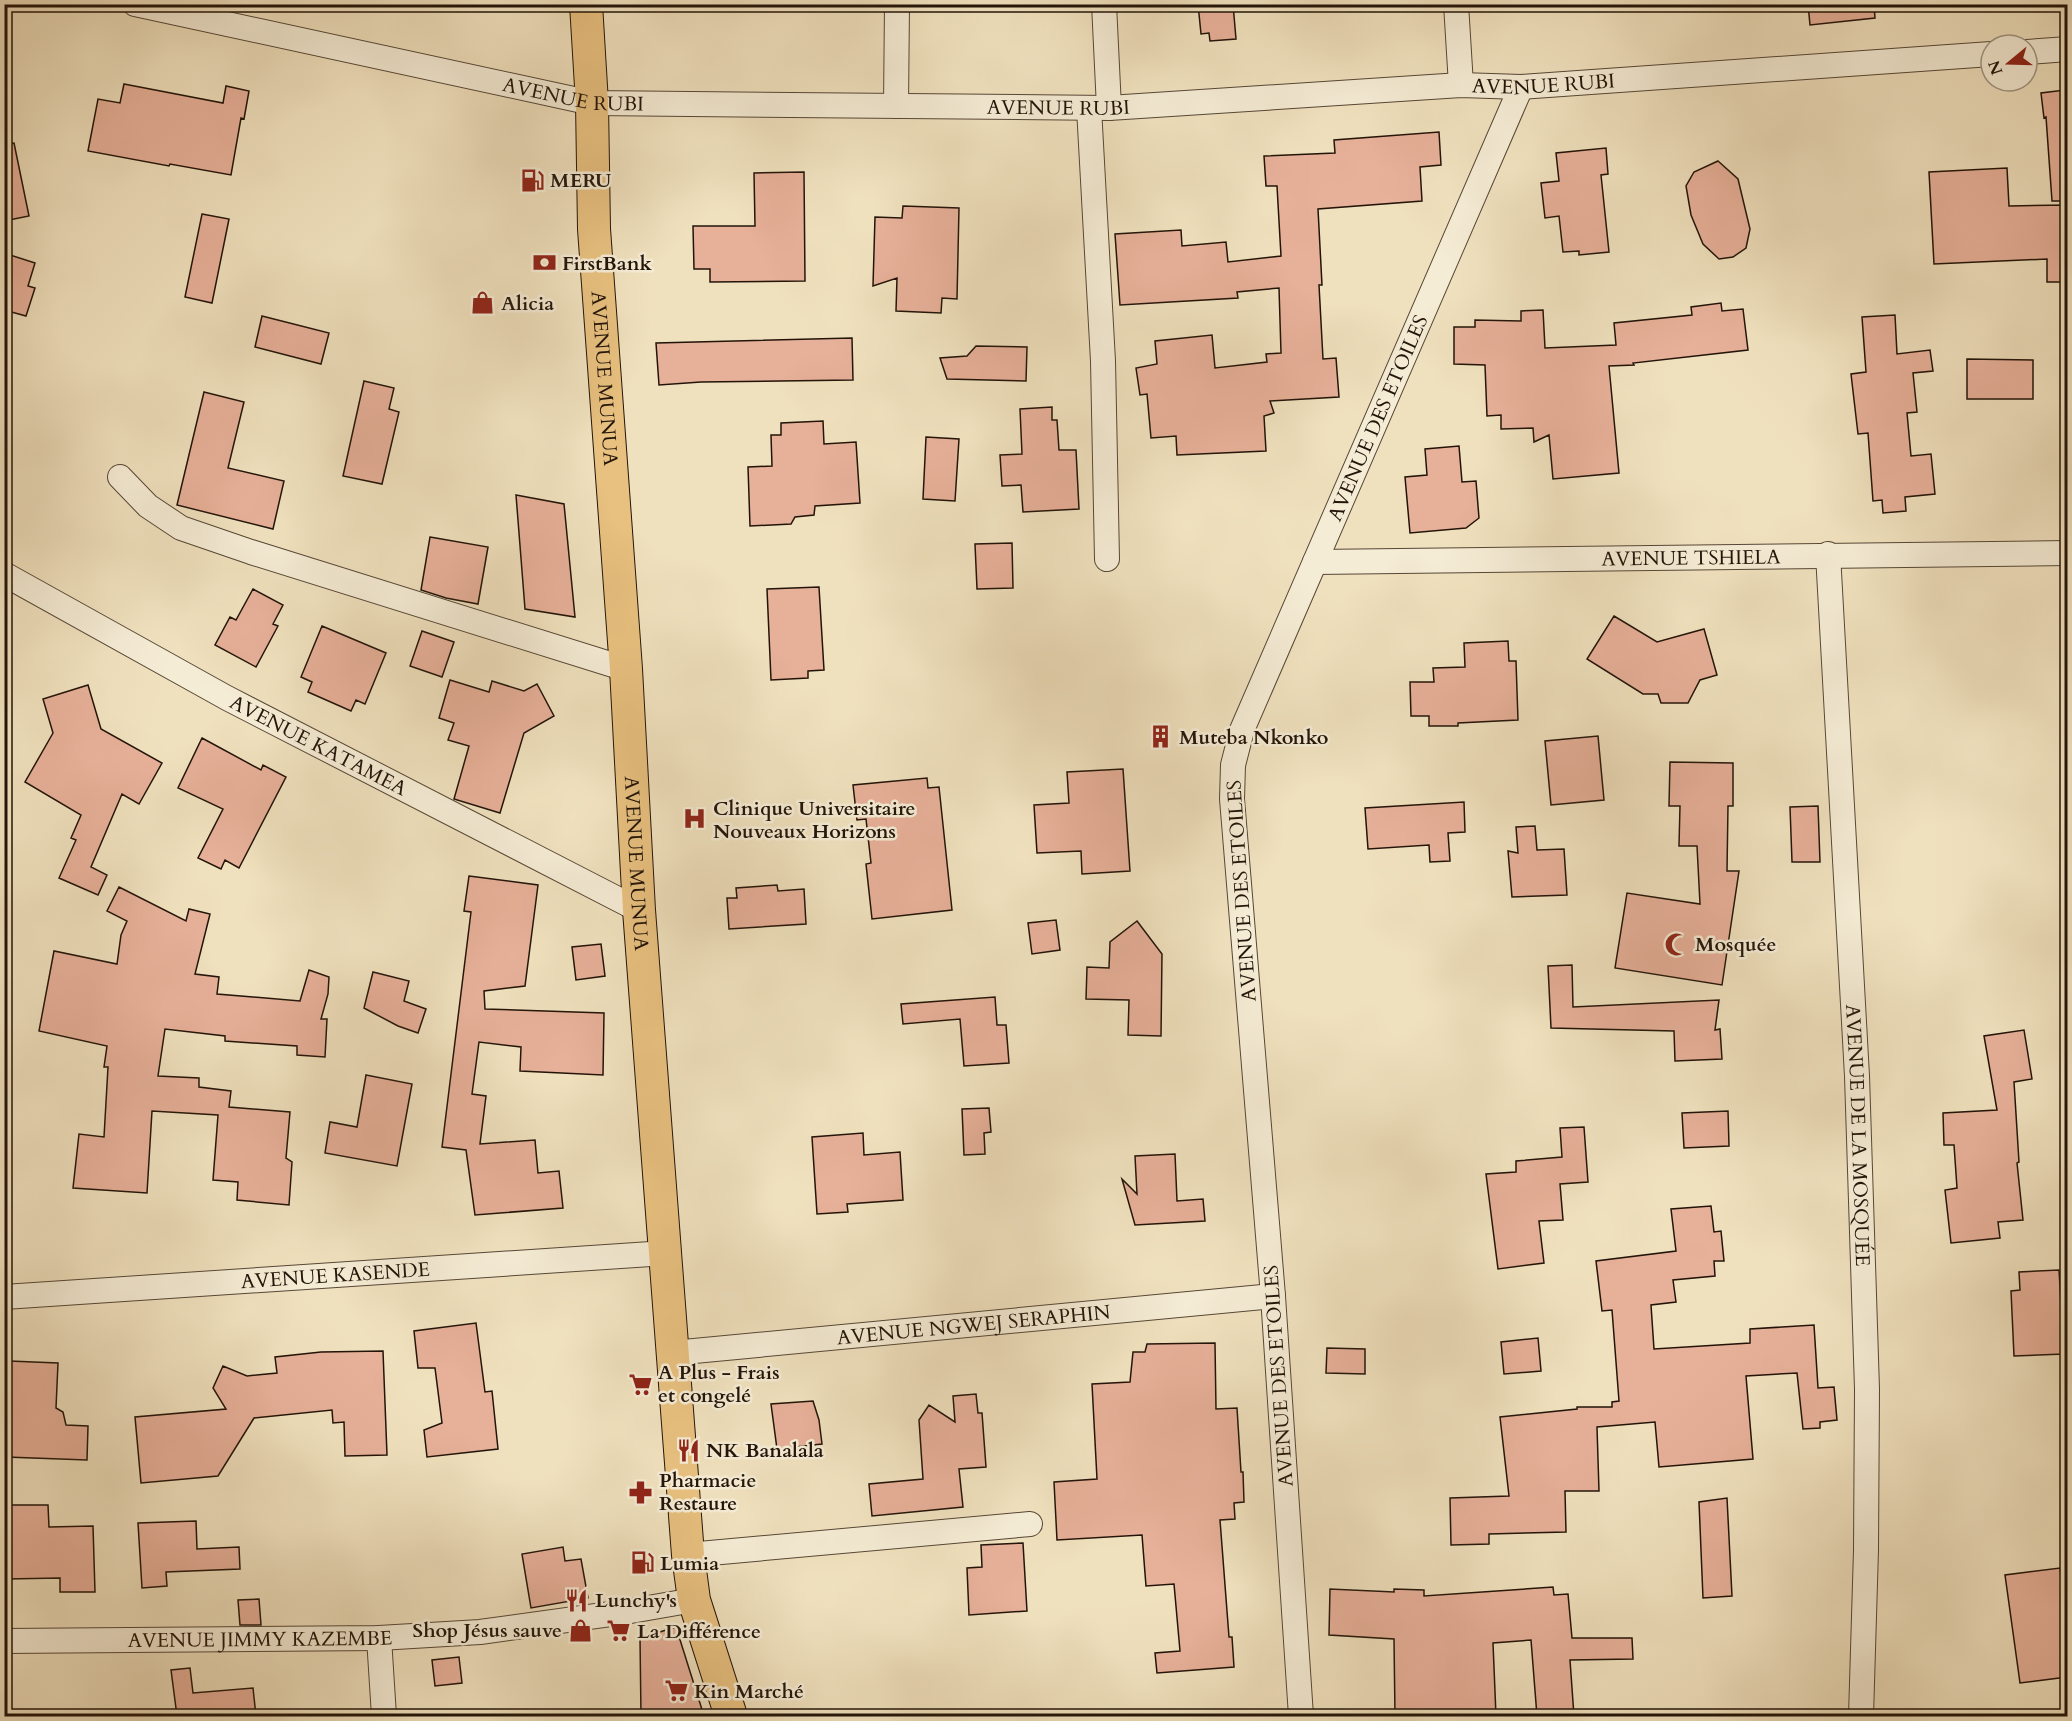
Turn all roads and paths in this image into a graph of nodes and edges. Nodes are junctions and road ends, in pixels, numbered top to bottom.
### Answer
1 (135, 4) edge
2 (586, 4) edge
3 (897, 4) edge
4 (1104, 4) edge
5 (1456, 4) edge
6 (2067, 49) edge
7 (2039, 51) edge
8 (1979, 55) edge
9 (1461, 85) junction
10 (1521, 87) junction
11 (592, 103) junction
12 (896, 106) junction
13 (1099, 108) junction
14 (120, 477) dead end
15 (2067, 553) edge
16 (1828, 554) junction
17 (1107, 559) dead end
18 (1315, 562) junction
19 (4, 574) edge
20 (626, 669) junction
21 (639, 910) junction
22 (666, 1253) junction
23 (1273, 1296) junction
24 (4, 1297) edge
25 (673, 1353) junction
26 (1030, 1524) dead end
27 (688, 1555) junction
28 (694, 1600) junction
29 (379, 1638) junction
30 (4, 1641) edge
31 (384, 1716) edge
32 (731, 1716) edge
33 (1301, 1716) edge
34 (1861, 1716) edge

1 - 11 street, AVENUE RUBI
2 - 11 main road, AVENUE MUNUA
3 - 12 street
4 - 13 street
5 - 9 street
6 - 7 street
8 - 10 street, AVENUE RUBI
9 - 10 street, AVENUE RUBI
9 - 13 street, AVENUE RUBI
10 - 18 street, AVENUE DES ETOILES
11 - 12 street, AVENUE RUBI
11 - 20 main road, AVENUE MUNUA
12 - 13 street, AVENUE RUBI
13 - 17 street
14 - 20 street
15 - 16 street, AVENUE TSHIELA
16 - 18 street, AVENUE TSHIELA
16 - 34 street, AVENUE DE LA MOSQUÉE
18 - 23 street, AVENUE DES ETOILES
19 - 21 street, AVENUE KATAMEA
20 - 21 main road, AVENUE MUNUA
21 - 22 main road, AVENUE MUNUA
22 - 24 street, AVENUE KASENDE
22 - 25 main road, AVENUE MUNUA
23 - 25 street, AVENUE NGWEJ SERAPHIN
23 - 33 street, AVENUE DES ETOILES
25 - 27 main road, AVENUE MUNUA
26 - 27 street
27 - 28 main road, AVENUE MUNUA
28 - 29 street, AVENUE JIMMY KAZEMBE
28 - 32 main road, AVENUE MUNUA
29 - 30 street, AVENUE JIMMY KAZEMBE
29 - 31 street

